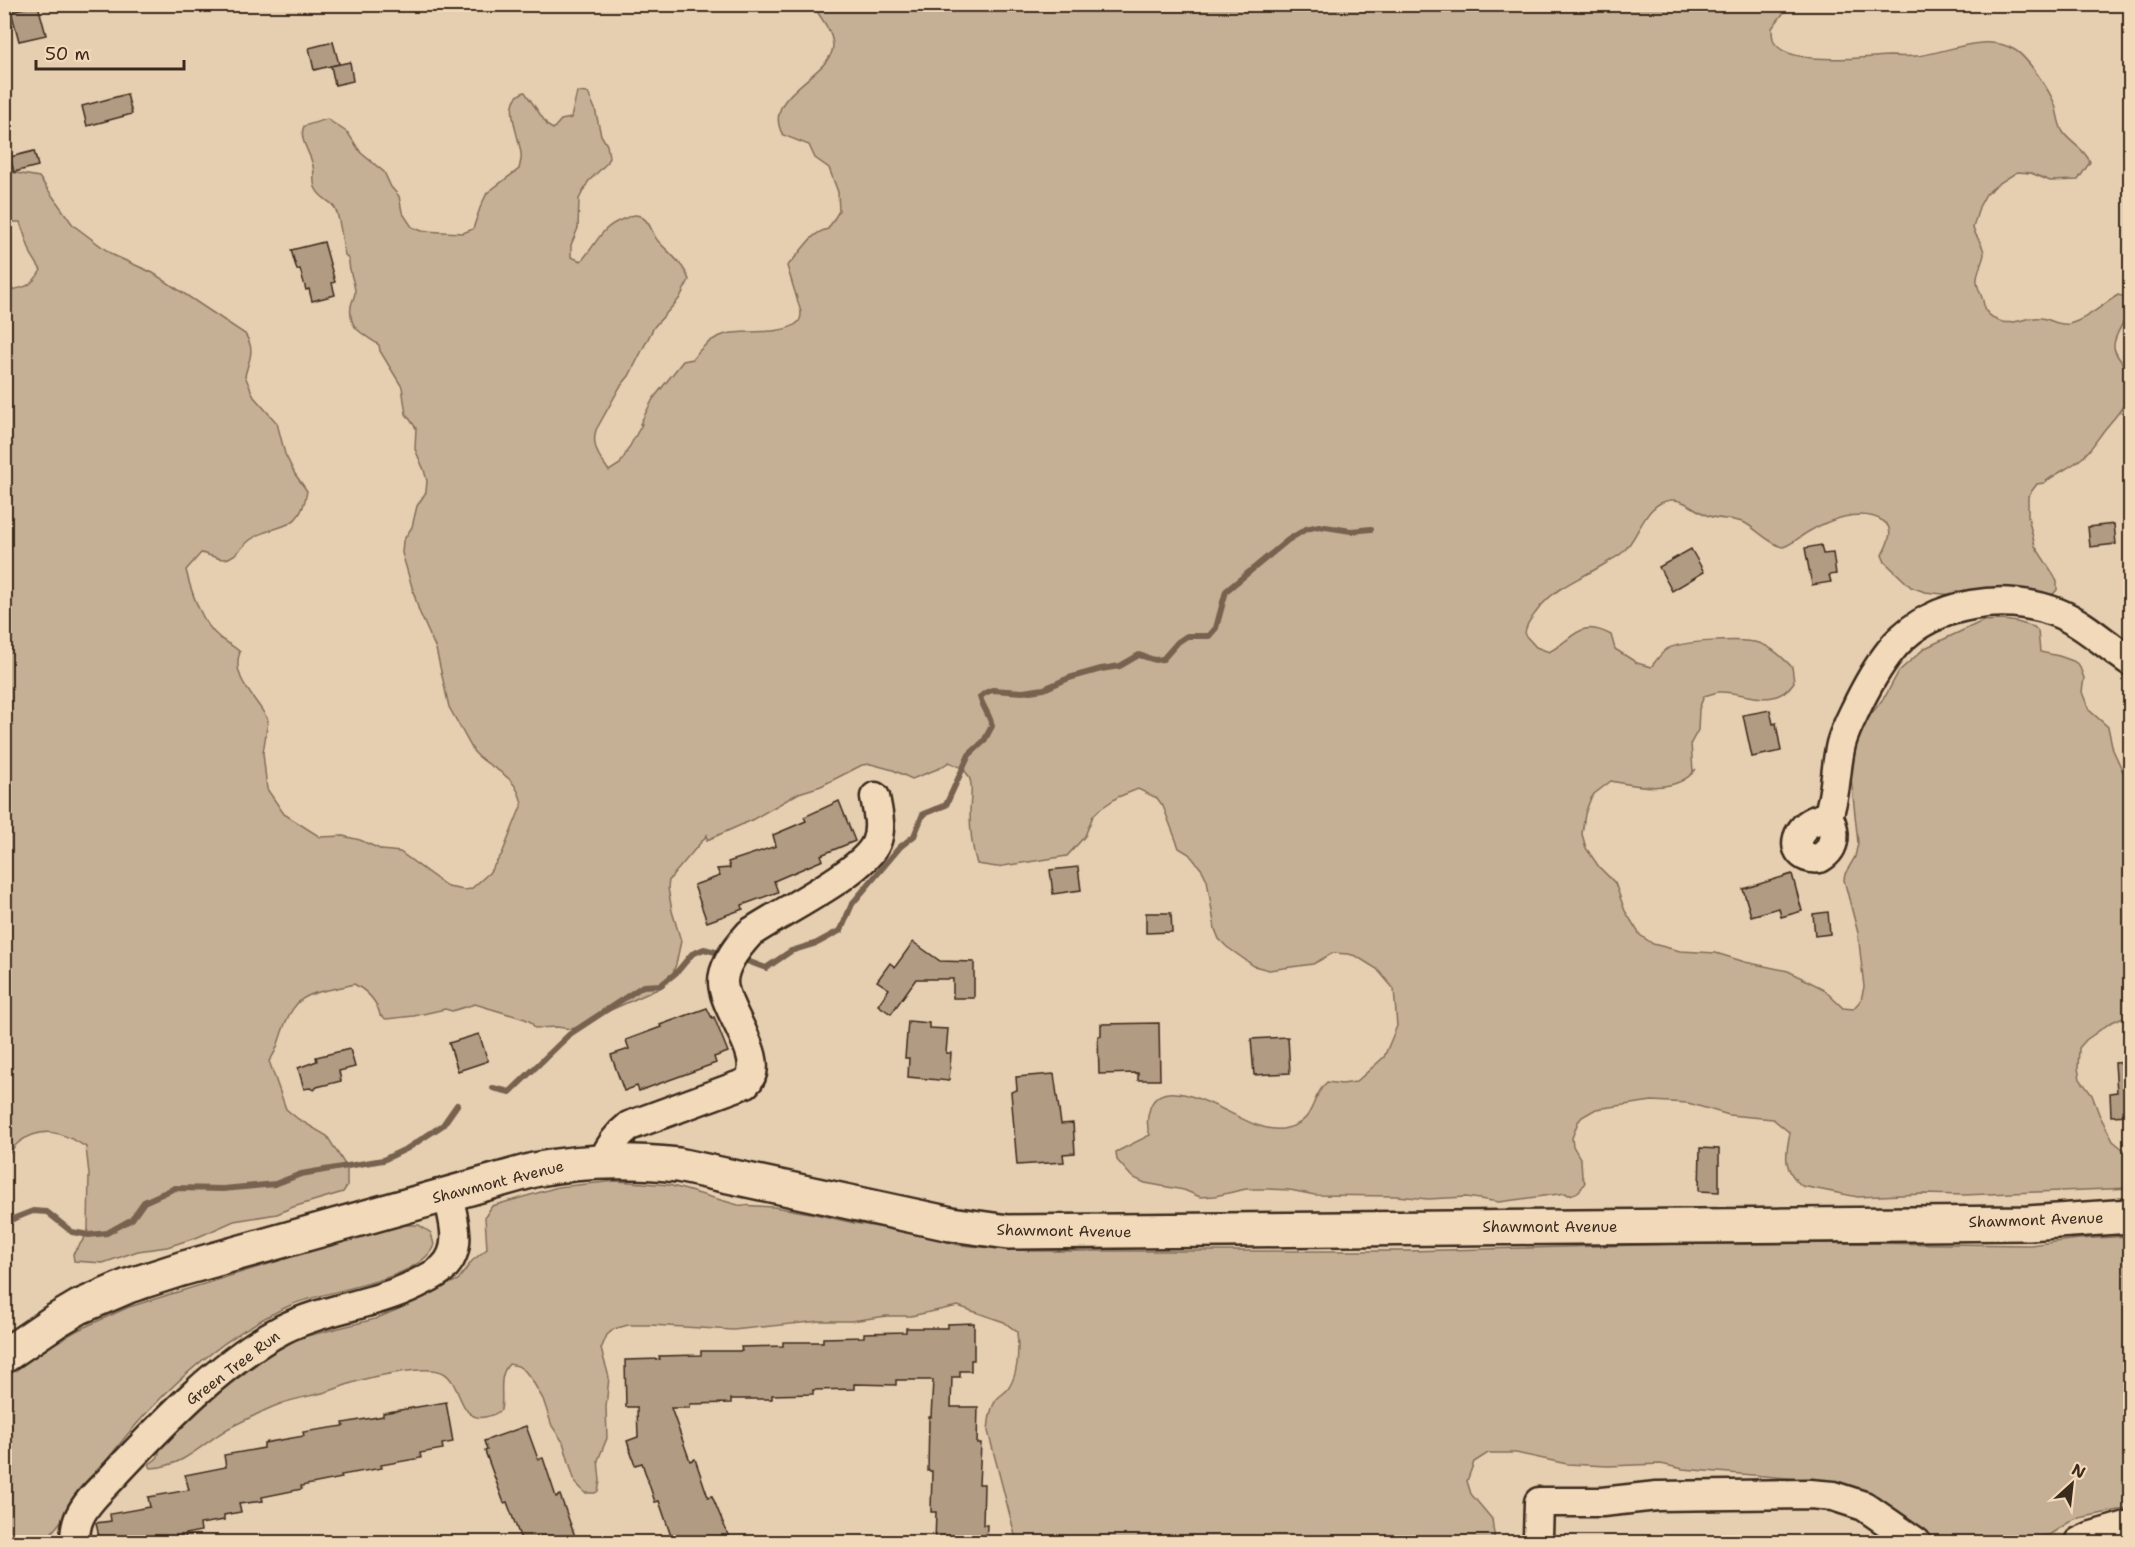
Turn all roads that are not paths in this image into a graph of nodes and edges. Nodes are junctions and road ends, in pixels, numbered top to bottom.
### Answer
1 (2130, 660) edge
2 (875, 797) dead end
3 (1828, 816) dead end
4 (603, 1161) junction
5 (448, 1195) junction
6 (2130, 1216) edge
7 (4, 1356) edge
8 (2130, 1525) edge
9 (1538, 1537) dead end
10 (75, 1542) edge
11 (1916, 1542) edge
12 (2079, 1542) edge

1 - 3 street
2 - 4 street
4 - 5 main road, Shawmont Avenue
4 - 6 main road, Shawmont Avenue
5 - 7 main road, Shawmont Avenue
5 - 10 street, Green Tree Run
8 - 12 street
9 - 11 street

